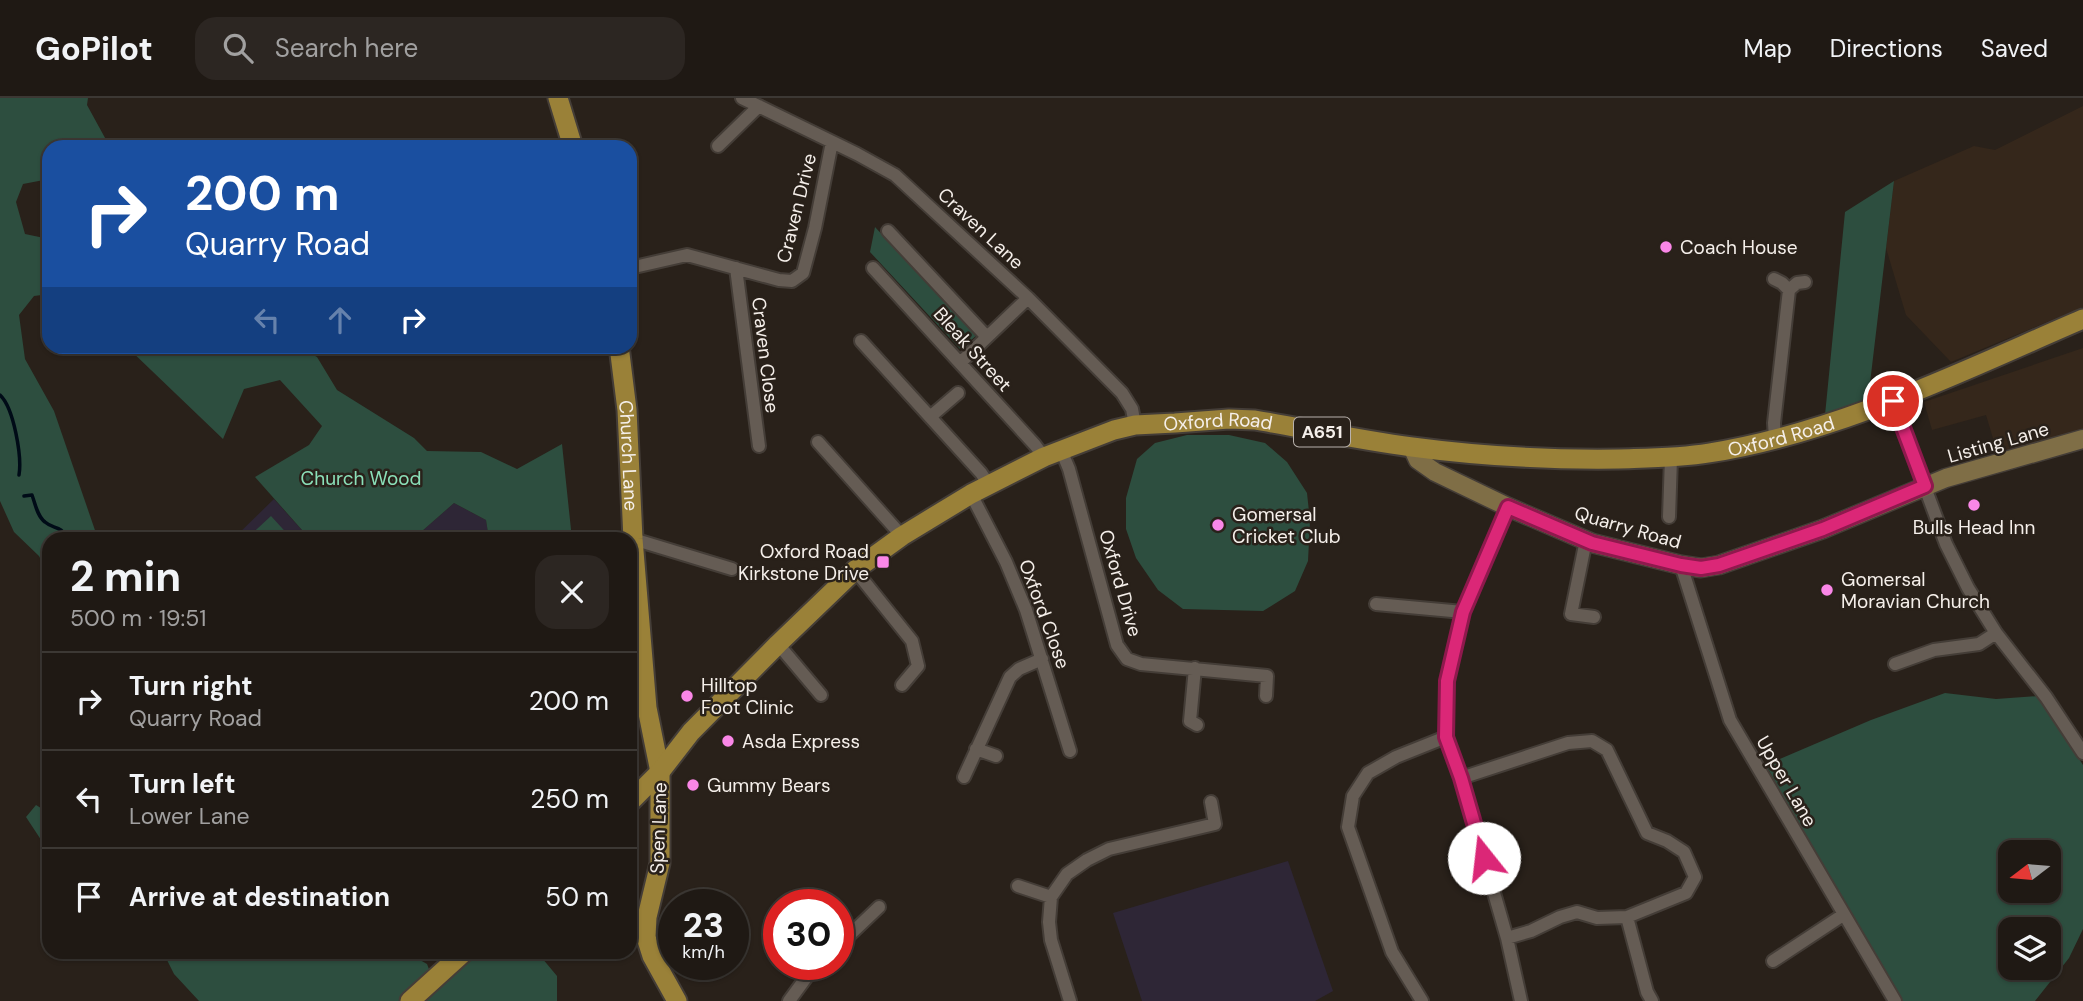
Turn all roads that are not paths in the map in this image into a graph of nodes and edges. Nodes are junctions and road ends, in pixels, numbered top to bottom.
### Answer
1 (558, 98) edge
2 (742, 98) edge
3 (759, 106) junction
4 (571, 140) edge
5 (832, 142) junction
6 (718, 146) dead end
7 (888, 231) dead end
8 (637, 266) edge
9 (736, 268) junction
10 (873, 268) dead end
11 (1774, 279) dead end
12 (1805, 282) dead end
13 (1789, 290) junction
14 (1028, 298) junction
15 (2083, 319) edge
16 (987, 337) junction
17 (869, 344) dead end
18 (620, 354) edge
19 (960, 363) junction
20 (958, 393) dead end
21 (1893, 401) junction
22 (930, 417) junction
23 (1135, 425) junction
24 (1774, 439) junction
25 (2083, 439) edge
26 (818, 442) dead end
27 (759, 446) dead end
28 (1412, 447) junction
29 (1052, 454) junction
30 (1671, 458) junction
31 (989, 485) junction
32 (1925, 486) junction
33 (971, 494) junction
34 (1508, 507) junction
35 (1669, 517) dead end
36 (633, 532) edge
37 (902, 536) junction
38 (637, 540) edge
39 (1586, 540) junction
40 (1681, 565) junction
41 (732, 569) dead end
42 (855, 570) junction
43 (637, 587) edge
44 (1376, 604) dead end
45 (1463, 612) junction
46 (1594, 617) dead end
47 (1996, 633) junction
48 (778, 644) junction
49 (1042, 659) junction
50 (1895, 664) dead end
51 (1195, 668) junction
52 (902, 685) dead end
53 (821, 695) dead end
54 (1266, 696) dead end
55 (1190, 724) dead end
56 (1446, 737) junction
57 (976, 749) junction
58 (1070, 751) dead end
59 (2083, 753) edge
60 (996, 756) dead end
61 (660, 772) junction
62 (964, 777) dead end
63 (1461, 778) junction
64 (637, 795) edge
65 (1211, 802) dead end
66 (1018, 886) dead end
67 (1051, 897) junction
68 (879, 908) dead end
69 (1843, 915) junction
70 (1627, 917) junction
71 (854, 931) edge
72 (1507, 938) junction
73 (456, 959) edge
74 (1773, 961) dead end
75 (804, 980) edge
76 (410, 1001) edge
77 (677, 1001) edge
78 (789, 1001) edge
79 (1070, 1001) edge
80 (1422, 1001) edge
81 (1521, 1001) edge
82 (1652, 1001) edge
83 (1895, 1001) edge

1 - 4 main road
2 - 3 street, Craven Lane
3 - 5 street, Craven Lane
3 - 6 street
5 - 9 street, Craven Drive
5 - 14 street, Craven Lane
7 - 16 street
8 - 9 street, Craven Drive
9 - 27 street, Craven Close
10 - 19 street, Bleak Street
11 - 13 street
12 - 13 street
13 - 24 street
14 - 16 street
14 - 23 street, Craven Lane
15 - 21 main road, Oxford Road / A651
16 - 19 street
17 - 22 street
18 - 36 main road, Church Lane
19 - 29 street, Bleak Street
20 - 22 street
21 - 24 main road, Oxford Road / A651
21 - 32 street
22 - 31 street
23 - 28 main road, Oxford Road / A651
23 - 29 main road, Oxford Road / A651
24 - 30 main road, Oxford Road / A651
25 - 32 street, Listing Lane
26 - 37 street
28 - 30 main road, Oxford Road / A651
28 - 34 street, Quarry Road
29 - 31 main road, Oxford Road / A651
29 - 51 street, Oxford Drive
30 - 35 street
31 - 33 main road, Oxford Road / A651
32 - 40 street, Quarry Road
32 - 47 street
33 - 37 main road, Oxford Road / A651
33 - 49 street, Oxford Close
34 - 39 street, Quarry Road
34 - 45 street
37 - 42 main road, Oxford Road / A651
38 - 41 street
39 - 40 street, Quarry Road
39 - 46 street
40 - 69 street, Upper Lane
42 - 48 main road, Oxford Road / A651
42 - 52 street
43 - 61 main road, Church Lane
44 - 45 street
45 - 56 street
47 - 50 street
47 - 59 street
48 - 53 street
48 - 61 main road, Oxford Road / A651
49 - 57 street
49 - 58 street, Oxford Close
51 - 54 street, Oxford Drive
51 - 55 street
56 - 63 street
56 - 80 street
57 - 60 street
57 - 62 street
61 - 64 main road, Oxford Road / A651
61 - 77 main road, Spen Lane
63 - 70 street
63 - 72 street
65 - 67 street
66 - 67 street
67 - 79 street
68 - 71 street
69 - 74 street
69 - 83 street, Upper Lane
70 - 72 street
70 - 82 street
72 - 81 street
73 - 76 main road
75 - 78 street

